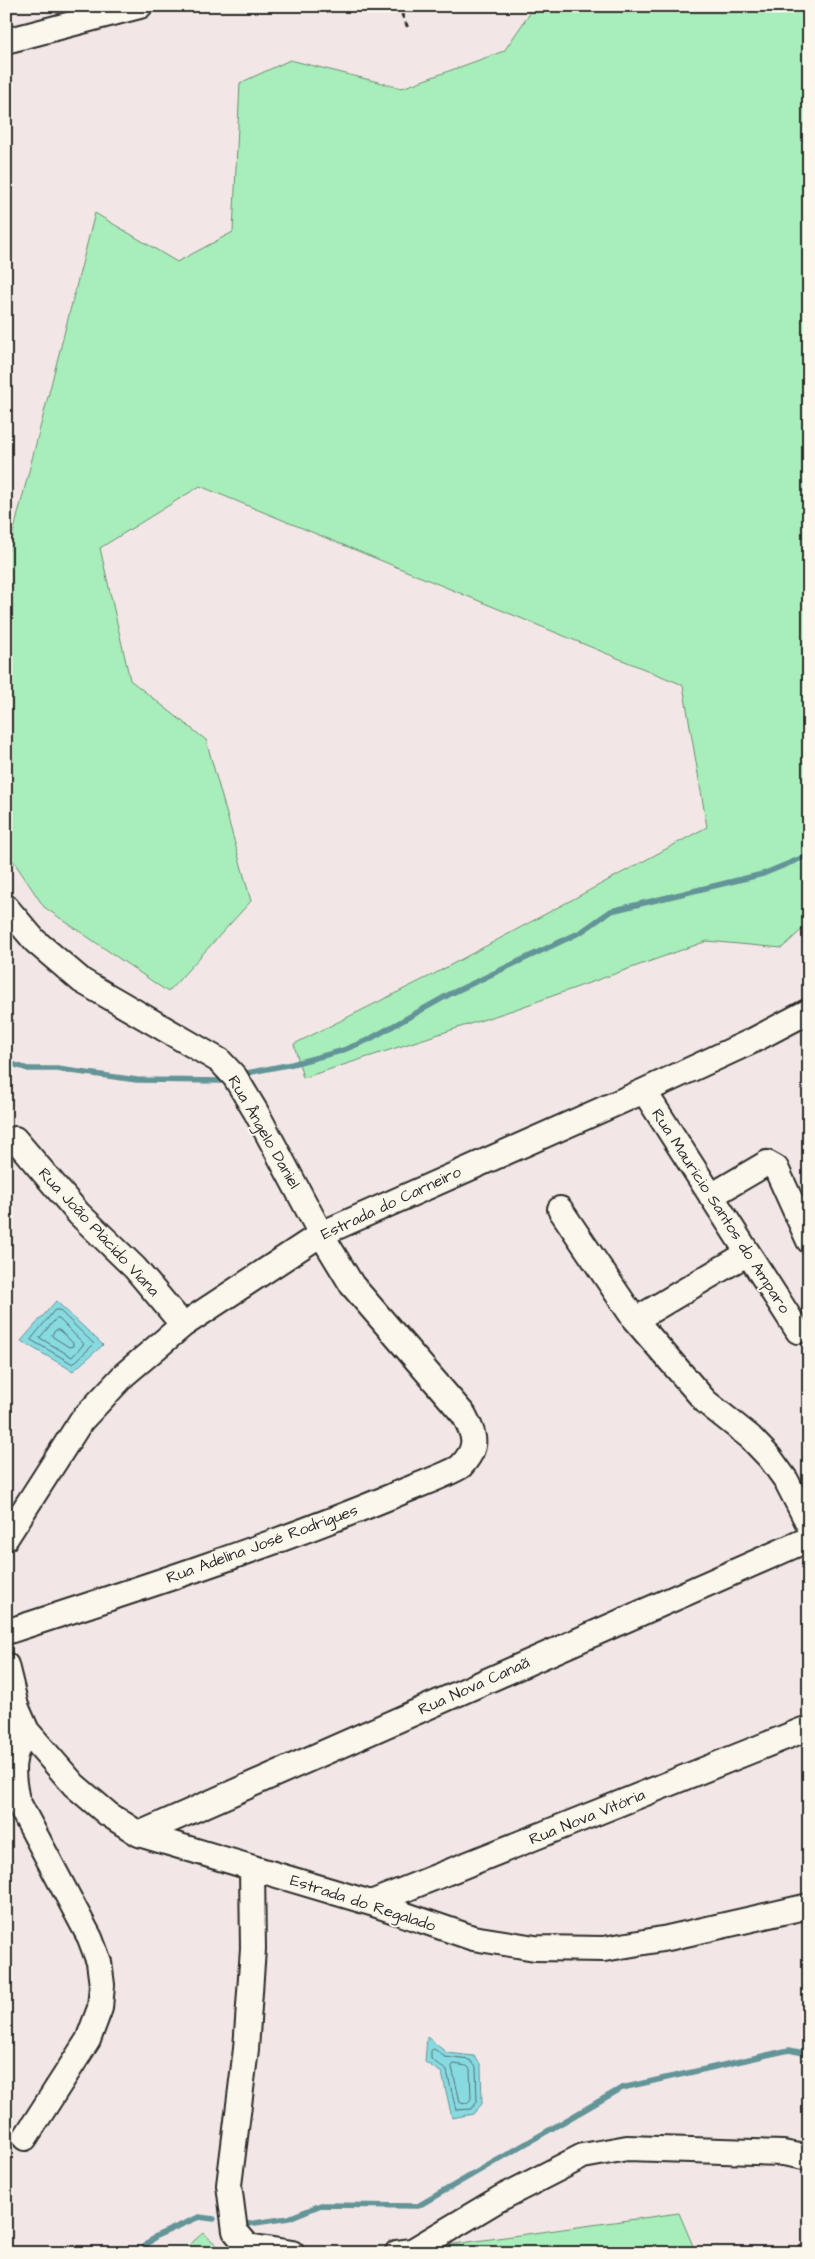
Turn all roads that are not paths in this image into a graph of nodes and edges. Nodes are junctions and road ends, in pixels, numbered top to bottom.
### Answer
1 (140, 6) edge
2 (6, 41) edge
3 (6, 908) edge
4 (809, 1011) edge
5 (644, 1091) junction
6 (15, 1139) dead end
7 (712, 1196) junction
8 (560, 1209) dead end
9 (321, 1234) junction
10 (809, 1241) edge
11 (748, 1253) junction
12 (635, 1320) junction
13 (183, 1325) junction
14 (798, 1331) dead end
15 (464, 1415) joint
16 (809, 1525) edge
17 (6, 1538) edge
18 (809, 1539) edge
19 (6, 1632) edge
20 (6, 1665) edge
21 (803, 1730) dead end
22 (27, 1731) junction
23 (140, 1834) junction
24 (252, 1868) junction
25 (371, 1903) junction
26 (809, 1906) edge
27 (25, 2138) dead end
28 (809, 2158) edge
29 (292, 2253) edge
30 (397, 2253) edge

1 - 2 street
3 - 9 street, Rua Ângelo Daniel
4 - 5 street, Estrada do Carneiro
5 - 7 street, Rua Maurício Santos do Amparo
5 - 9 street, Estrada do Carneiro
6 - 13 street, Rua João Plácido Viana
7 - 10 street
7 - 11 street, Rua Maurício Santos do Amparo
8 - 12 street
9 - 13 street, Estrada do Carneiro
9 - 15 street, Rua Ângelo Daniel
11 - 12 street
11 - 14 street, Rua Maurício Santos do Amparo
12 - 16 street
13 - 17 street, Estrada do Carneiro
15 - 19 street, Rua Adelina José Rodrigues
18 - 23 street, Rua Nova Canaã
20 - 22 street, Estrada do Regalado
21 - 25 street, Rua Nova Vitória
22 - 23 street, Estrada do Regalado
22 - 27 street
23 - 24 street, Estrada do Regalado
24 - 25 street, Estrada do Regalado
24 - 29 street
25 - 26 street, Estrada do Regalado
28 - 30 street

